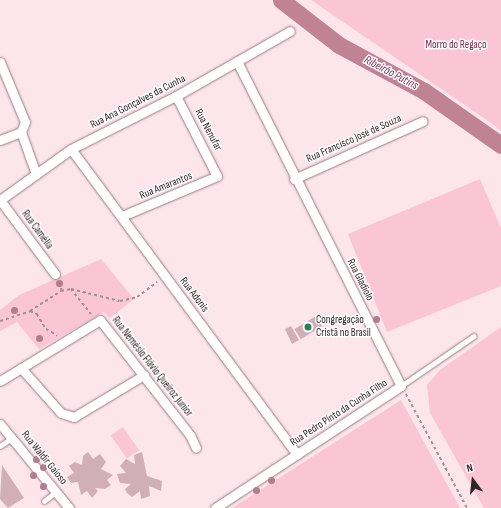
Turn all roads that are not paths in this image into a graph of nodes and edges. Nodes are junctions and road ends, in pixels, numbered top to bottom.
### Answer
1 (290, 31) dead end
2 (237, 61) junction
3 (0, 62) edge
4 (176, 96) junction
5 (423, 121) dead end
6 (21, 132) junction
7 (0, 140) edge
8 (71, 149) junction
9 (36, 174) junction
10 (217, 176) joint
11 (294, 179) junction
12 (0, 200) edge
13 (122, 216) junction
14 (55, 274) road end
15 (474, 336) dead end
16 (21, 368) junction
17 (144, 374) junction
18 (0, 381) edge
19 (401, 386) junction
20 (0, 424) edge
21 (12, 438) junction
22 (0, 446) edge
23 (196, 448) dead end
24 (297, 454) junction
25 (56, 492) junction
26 (44, 501) dead end
27 (69, 508) edge
28 (215, 508) edge

1 - 2 street, Rua Ana Gonçalves da Cunha
2 - 4 street, Rua Ana Gonçalves da Cunha
2 - 11 street, Rua Gladiolo
3 - 6 street
4 - 8 street, Rua Ana Gonçalves da Cunha
4 - 10 street, Rua Nenufar
5 - 11 street, Rua Francisco José de Souza
6 - 7 street
6 - 9 street
8 - 9 street, Rua Ana Gonçalves da Cunha
8 - 13 street, Rua Adonis
9 - 12 street, Rua Ana Gonçalves da Cunha
10 - 13 street, Rua Amarantos
11 - 19 street, Rua Gladiolo
12 - 14 street, Rua Camélia
13 - 24 street, Rua Adonis
15 - 19 lane, Rua Pedro Pinto da Cunha Filho
16 - 17 street
16 - 17 street, Rua Nemésio Flávio Queiroz Junior
16 - 18 street, Rua Nemésio Flávio Queiroz Junior
17 - 23 street, Rua Nemésio Flávio Queiroz Junior
19 - 24 street, Rua Pedro Pinto da Cunha Filho
20 - 21 street, Rua Waldir Gaioso
21 - 22 lane
21 - 25 street, Rua Waldir Gaioso
24 - 28 street, Rua Pedro Pinto da Cunha Filho
25 - 26 lane
25 - 27 street, Rua Waldir Gaioso

